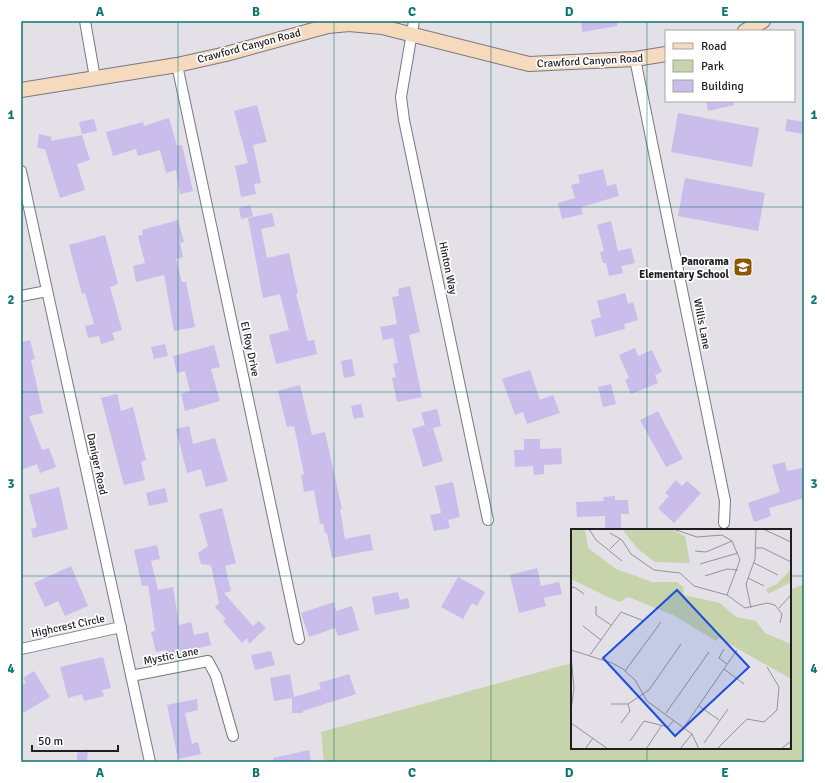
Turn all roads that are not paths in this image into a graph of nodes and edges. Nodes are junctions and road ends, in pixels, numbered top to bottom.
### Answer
1 (85, 21) edge
2 (763, 21) edge
3 (412, 27) edge
4 (747, 30) edge
5 (665, 54) edge
6 (635, 59) junction
7 (176, 65) junction
8 (95, 78) junction
9 (21, 90) edge
10 (21, 171) edge
11 (47, 291) junction
12 (21, 296) edge
13 (488, 520) dead end
14 (724, 523) dead end
15 (121, 627) junction
16 (299, 639) dead end
17 (21, 649) edge
18 (131, 676) junction
19 (233, 736) dead end
20 (150, 762) edge

1 - 8 street
2 - 4 main road
3 - 6 main road, Crawford Canyon Road
3 - 7 main road, Crawford Canyon Road
3 - 13 street, Hinton Way
5 - 6 main road, Crawford Canyon Road
6 - 14 street, Willis Lane
7 - 8 main road, Crawford Canyon Road
7 - 16 street, El Roy Drive
8 - 9 main road, Crawford Canyon Road
10 - 11 street, Daniger Road
11 - 12 street
11 - 15 street, Daniger Road
15 - 17 street, Highcrest Circle
15 - 18 street, Daniger Road
18 - 19 street, Mystic Lane
18 - 20 street, Daniger Road

